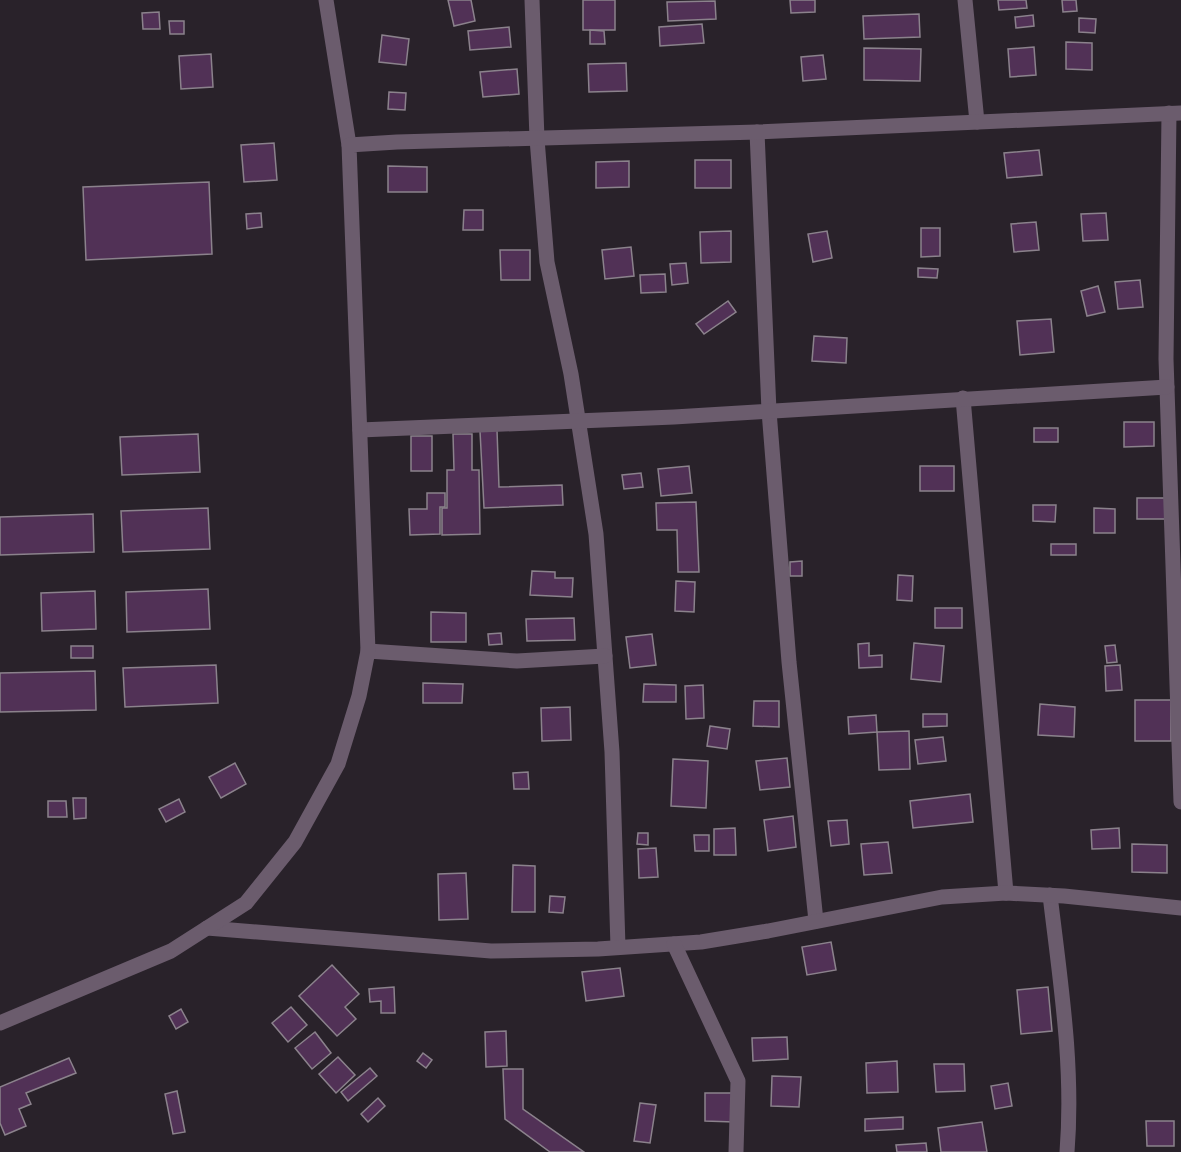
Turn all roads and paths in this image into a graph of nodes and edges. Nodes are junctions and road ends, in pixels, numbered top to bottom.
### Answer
1 (326, 0) edge
2 (532, 0) edge
3 (965, 0) edge
4 (1175, 113) edge
5 (977, 122) junction
6 (757, 132) junction
7 (537, 139) junction
8 (349, 145) junction
9 (1167, 387) junction
10 (963, 398) junction
11 (769, 411) junction
12 (1174, 413) edge
13 (579, 421) junction
14 (360, 430) junction
15 (368, 651) junction
16 (605, 656) junction
17 (1181, 802) edge
18 (1006, 893) junction
19 (1050, 895) junction
20 (1181, 908) edge
21 (816, 921) junction
22 (207, 928) junction
23 (674, 944) junction
24 (618, 947) junction
25 (0, 1023) edge
26 (736, 1152) edge
27 (1067, 1152) edge

1 - 8 street
2 - 7 street
3 - 5 street
4 - 5 street
4 - 9 street
5 - 6 street
6 - 7 street
6 - 11 street
7 - 8 street
7 - 13 street
8 - 14 street
9 - 10 street
9 - 12 street
10 - 11 street
10 - 18 street
11 - 13 street
11 - 21 street
12 - 17 street
13 - 14 street
13 - 16 street
14 - 15 street
15 - 16 street
15 - 22 street
16 - 24 street
18 - 19 street
18 - 21 street
19 - 20 street
19 - 27 street
21 - 23 street
22 - 24 street
22 - 25 street
23 - 24 street
23 - 26 street

